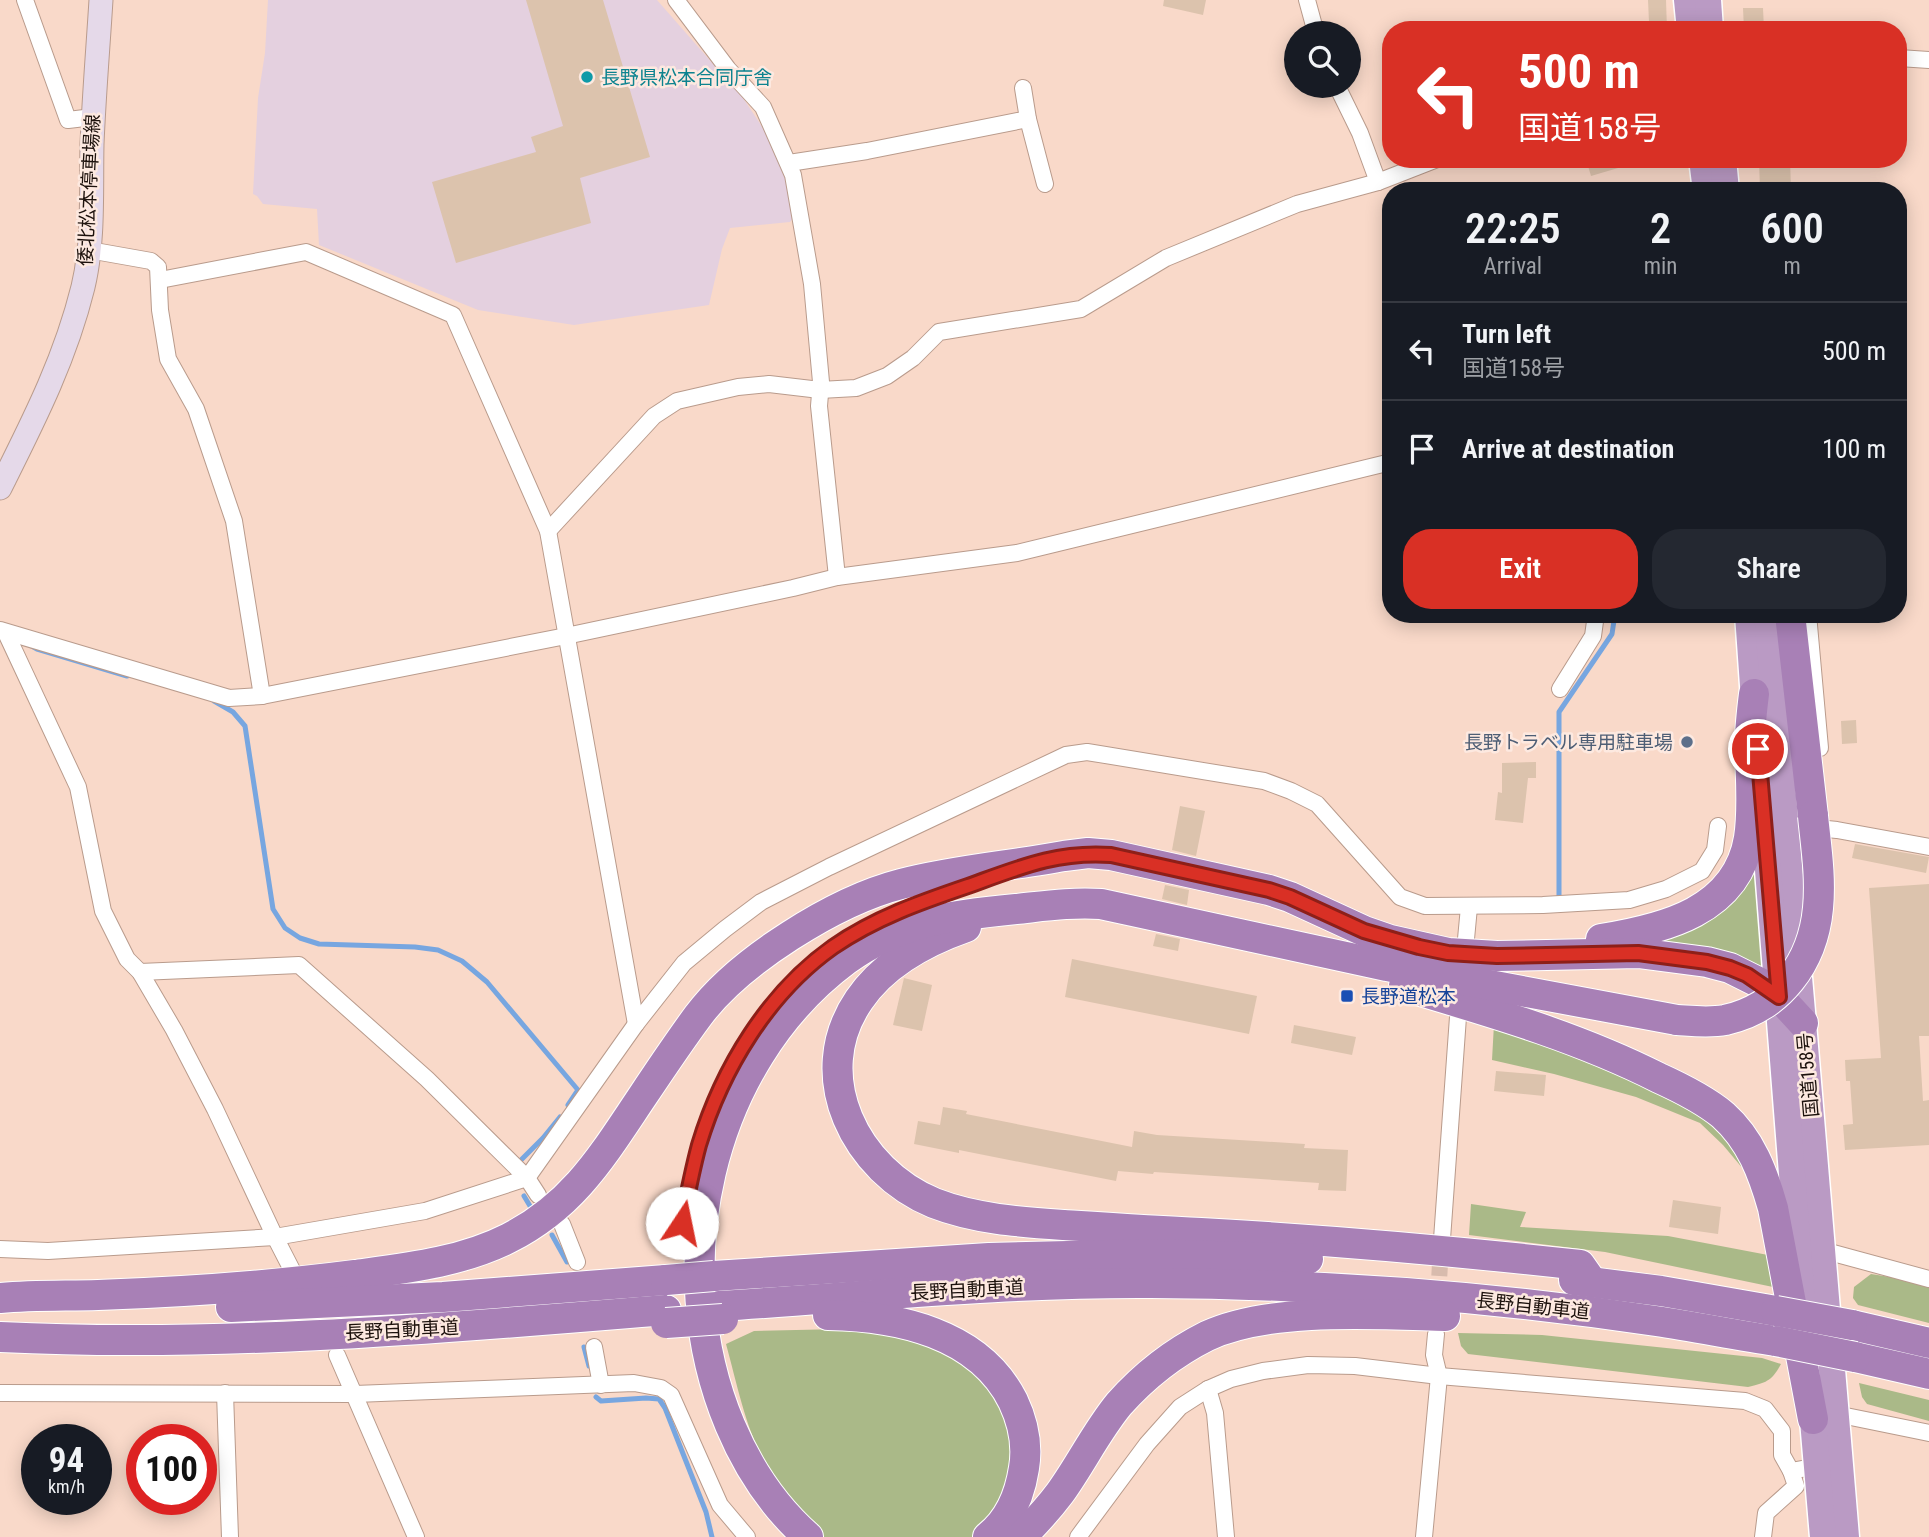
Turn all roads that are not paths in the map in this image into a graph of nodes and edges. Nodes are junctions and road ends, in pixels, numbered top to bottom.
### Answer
1 (25, 0) edge
2 (101, 0) edge
3 (676, 0) edge
4 (1307, 0) edge
5 (1687, 0) edge
6 (1708, 0) edge
7 (1313, 21) edge
8 (1689, 21) edge
9 (1709, 21) edge
10 (1907, 59) edge
11 (1929, 60) edge
12 (1023, 88) dead end
13 (1343, 98) edge
14 (93, 117) junction
15 (1028, 119) junction
16 (789, 163) junction
17 (1414, 168) edge
18 (1378, 182) junction
19 (1045, 184) dead end
20 (89, 250) junction
21 (160, 280) junction
22 (820, 390) junction
23 (1382, 464) edge
24 (0, 488) edge
25 (548, 531) junction
26 (837, 577) junction
27 (1595, 623) edge
28 (1749, 623) edge
29 (1768, 623) edge
30 (1791, 623) edge
31 (1809, 623) edge
32 (3, 631) edge
33 (566, 636) junction
34 (1560, 689) dead end
35 (1754, 694) junction
36 (262, 696) junction
37 (1820, 823) junction
38 (1718, 826) dead end
39 (1787, 843) junction
40 (1929, 847) edge
41 (1041, 860) junction
42 (1062, 904) junction
43 (1469, 907) junction
44 (1258, 938) junction
45 (1466, 939) dead end
46 (1497, 956) junction
47 (140, 972) junction
48 (1779, 997) junction
49 (1458, 1017) dead end
50 (1803, 1023) junction
51 (636, 1024) junction
52 (527, 1178) junction
53 (538, 1195) dead end
54 (562, 1224) dead end
55 (275, 1237) junction
56 (1442, 1239) tunnel mouth
57 (0, 1249) edge
58 (1822, 1250) junction
59 (577, 1262) dead end
60 (292, 1269) dead end
61 (1929, 1279) edge
62 (1592, 1282) junction
63 (0, 1298) edge
64 (0, 1307) edge
65 (721, 1312) junction
66 (1436, 1334) dead end
67 (0, 1337) edge
68 (1776, 1342) junction
69 (1929, 1343) edge
70 (594, 1348) dead end
71 (337, 1354) dead end
72 (1929, 1374) edge
73 (1439, 1376) junction
74 (601, 1385) junction
75 (1208, 1389) junction
76 (225, 1393) junction
77 (0, 1394) edge
78 (355, 1394) junction
79 (1824, 1417) junction
80 (1929, 1433) edge
81 (1818, 1466) junction
82 (1791, 1471) junction
83 (230, 1537) edge
84 (416, 1537) edge
85 (747, 1537) edge
86 (781, 1537) edge
87 (808, 1537) edge
88 (988, 1537) edge
89 (1021, 1537) edge
90 (1078, 1537) edge
91 (1226, 1537) edge
92 (1424, 1537) edge
93 (1763, 1537) edge
94 (1823, 1537) edge
95 (1846, 1537) edge

1 - 14 street
2 - 14 main road, 倭北松本停車場線
3 - 16 street
4 - 7 street
5 - 8 highway
6 - 9 highway
10 - 11 street
12 - 15 street
13 - 18 street
14 - 20 main road, 倭北松本停車場線
15 - 16 street
15 - 19 street
16 - 22 street
17 - 18 street
18 - 22 street
20 - 21 street
20 - 24 main road, 倭北松本停車場線
21 - 25 street
21 - 36 street
22 - 25 street
22 - 26 street
23 - 26 street
25 - 33 street
26 - 33 street
27 - 34 street
28 - 35 highway, 国道158号
29 - 39 highway, 国道158号
30 - 37 highway
31 - 37 street
32 - 36 street
32 - 47 street
33 - 36 street
33 - 51 street
35 - 46 highway
35 - 48 highway, 国道158号
37 - 39 street
37 - 40 street
37 - 44 highway, bridge
38 - 43 street
39 - 50 highway, 国道158号
41 - 46 highway
41 - 63 highway
41 - 86 highway
42 - 44 highway
42 - 62 highway
42 - 87 highway
43 - 45 street
43 - 51 street
44 - 79 highway
46 - 48 highway
47 - 52 street
47 - 55 street
48 - 50 highway
48 - 79 highway, 国道158号
49 - 56 street
50 - 58 highway, 国道158号
51 - 52 street
52 - 53 street
52 - 55 street
54 - 59 street
55 - 57 street
55 - 60 street
58 - 61 street
58 - 79 highway, 国道158号
62 - 64 highway, 長野自動車道, bridge
62 - 69 highway, 長野自動車道, bridge
65 - 67 highway, 長野自動車道
65 - 68 highway, 長野自動車道
65 - 88 highway
66 - 73 street
68 - 72 highway, 長野自動車道, bridge
68 - 89 highway
70 - 74 street
71 - 78 street
73 - 75 street
73 - 82 street
73 - 92 street
74 - 78 street
74 - 85 street
75 - 90 street
75 - 91 street
76 - 77 street
76 - 78 street
76 - 83 street
78 - 84 street
79 - 80 street
79 - 81 highway, 国道158号
79 - 95 highway, 国道158号
81 - 82 street
81 - 94 highway, 国道158号
82 - 93 street

